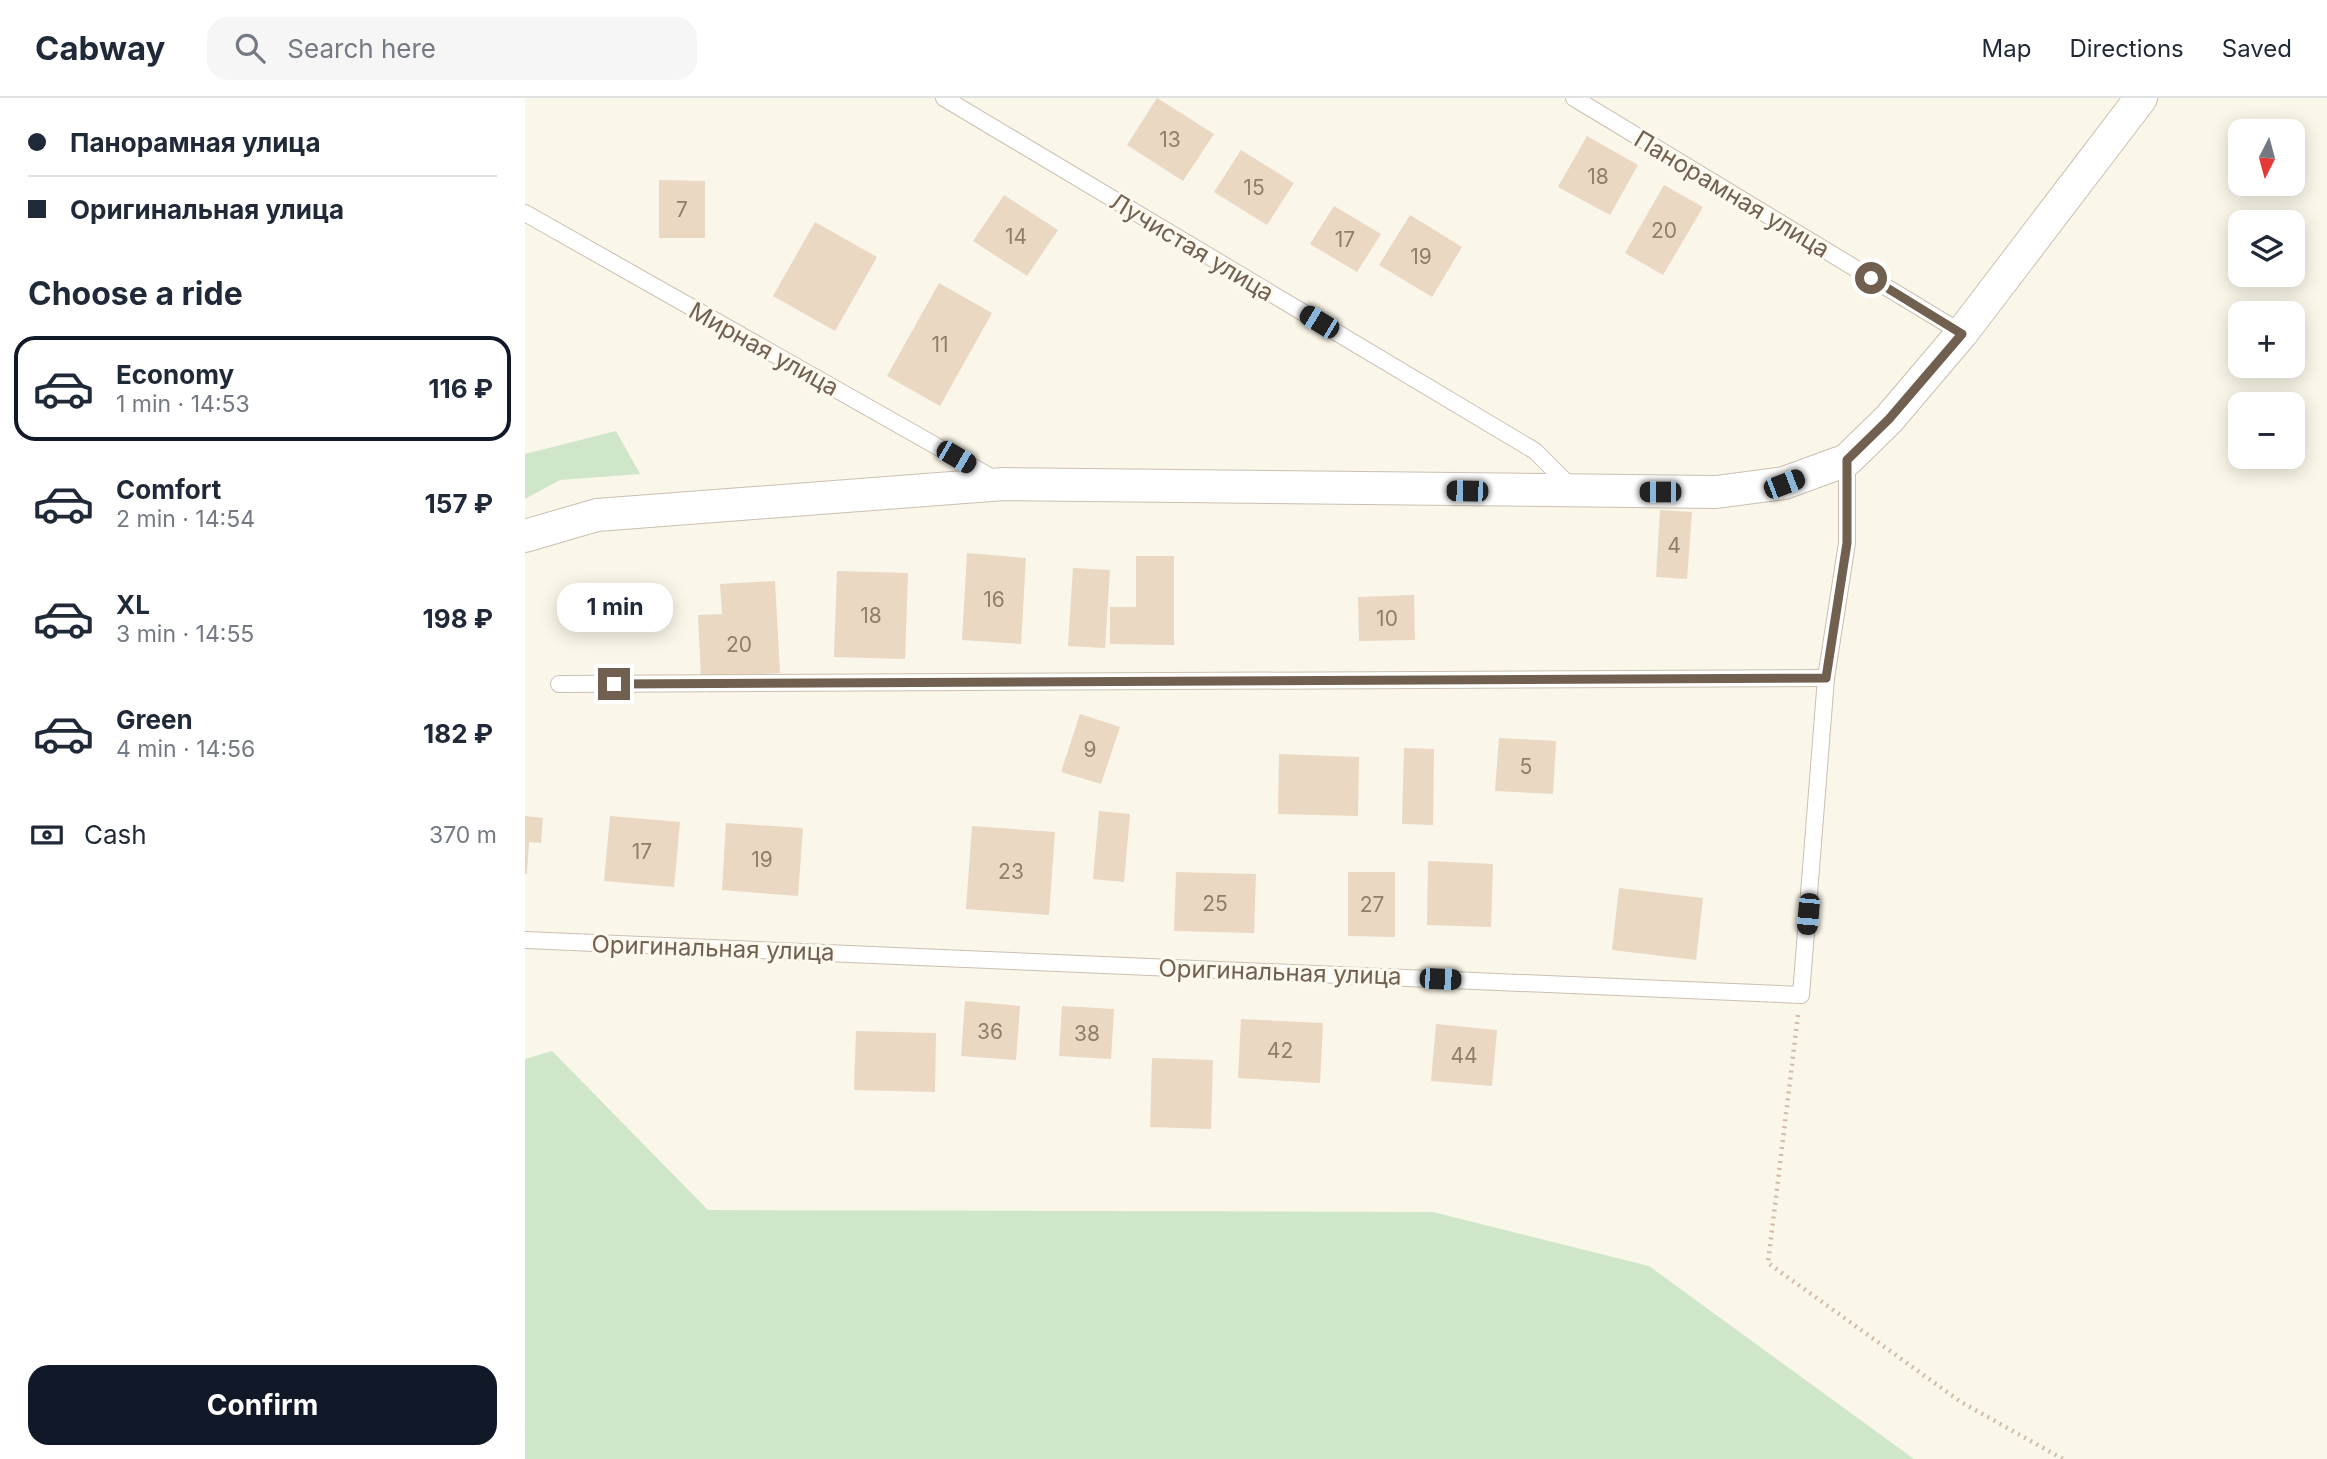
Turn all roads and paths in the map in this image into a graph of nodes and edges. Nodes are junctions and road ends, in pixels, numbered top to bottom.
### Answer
1 (944, 98) edge
2 (1574, 98) edge
3 (2141, 98) edge
4 (525, 213) edge
5 (1962, 334) junction
6 (1847, 460) junction
7 (1004, 484) junction
8 (1576, 492) junction
9 (525, 536) edge
10 (1826, 678) junction
11 (559, 684) dead end
12 (525, 940) edge
13 (1801, 995) junction
14 (2063, 1459) edge

1 - 8 lane, Лучистая улица
2 - 5 lane, Панорамная улица
3 - 5 street
4 - 7 lane, Мирная улица
5 - 6 street
6 - 8 street
6 - 10 lane
7 - 8 street
7 - 9 street
10 - 11 lane
10 - 13 lane
12 - 13 lane, Оригинальная улица
13 - 14 path

